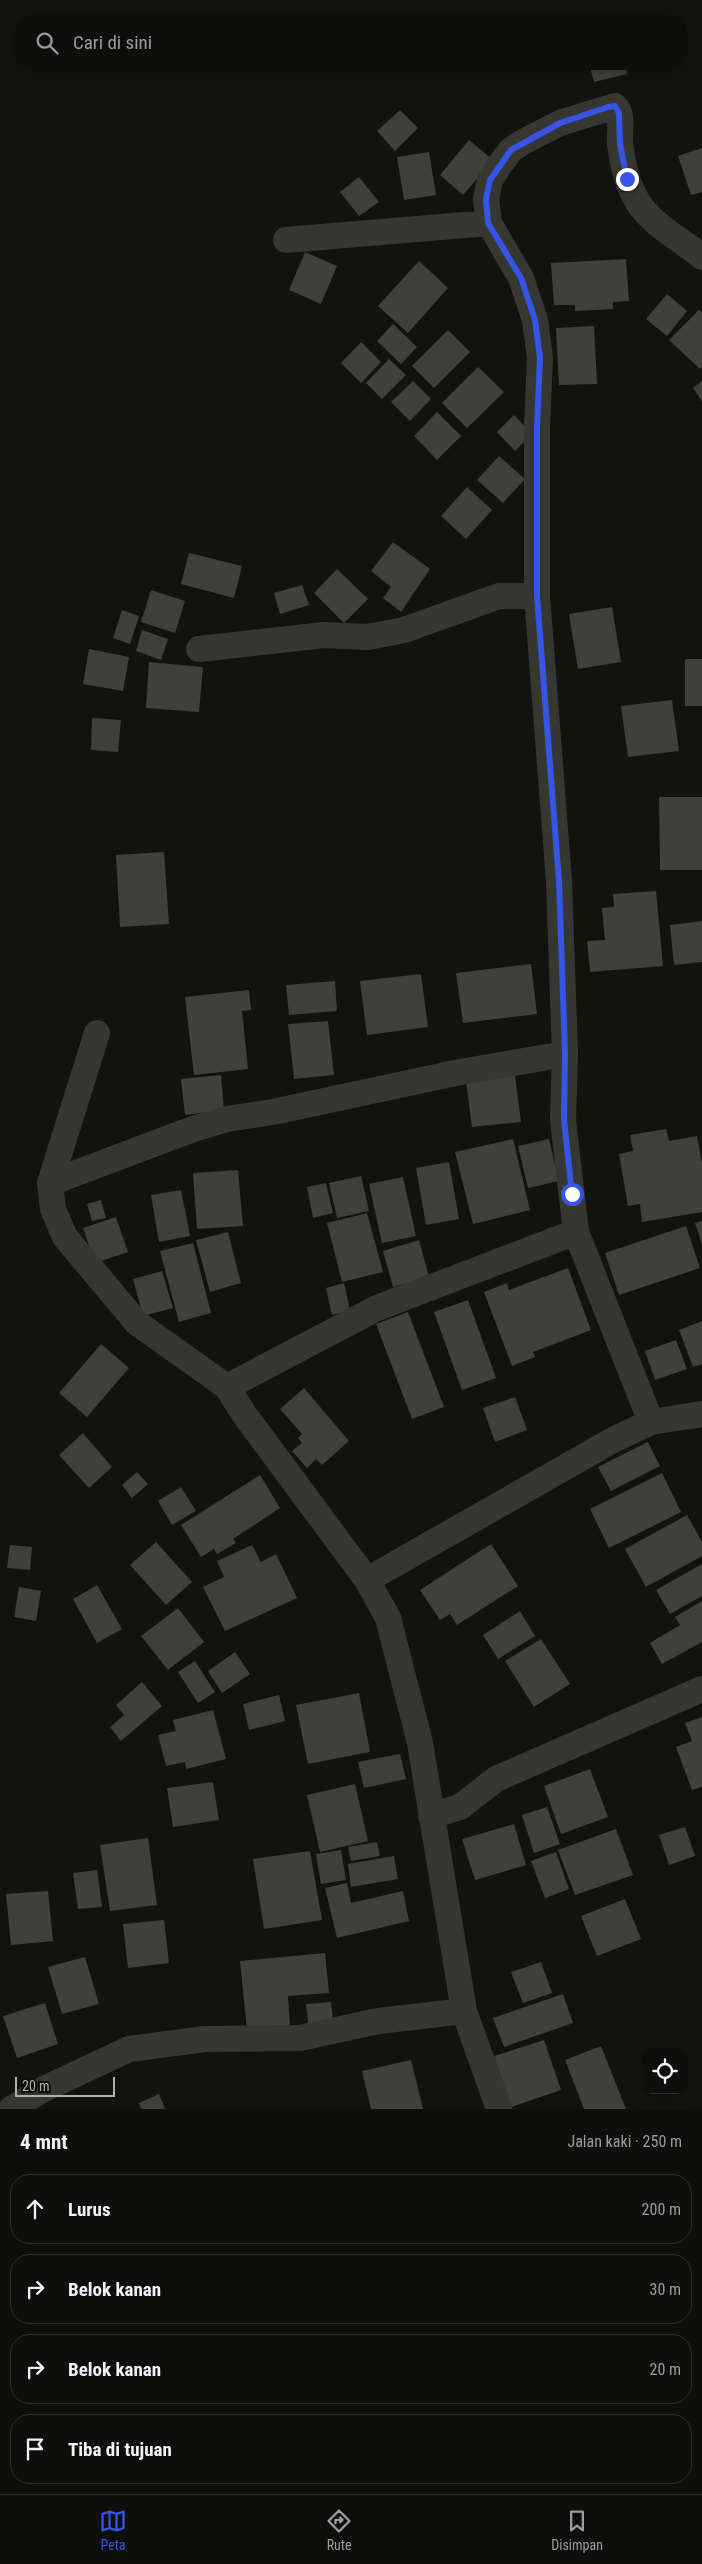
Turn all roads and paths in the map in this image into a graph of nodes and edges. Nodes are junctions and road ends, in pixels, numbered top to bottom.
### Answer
1 (488, 223) junction
2 (286, 240) dead end
3 (702, 257) edge
4 (537, 596) junction
5 (199, 649) dead end
6 (97, 1033) dead end
7 (565, 1054) junction
8 (50, 1183) junction
9 (576, 1232) junction
10 (227, 1387) junction
11 (702, 1414) edge
12 (651, 1422) junction
13 (367, 1580) junction
14 (702, 1689) edge
15 (431, 1816) junction
16 (464, 2011) junction
17 (11, 2109) edge
18 (499, 2109) edge

1 - 2 street
1 - 3 street
1 - 4 street
4 - 5 street
4 - 7 street
6 - 8 street
7 - 8 street
7 - 9 street
8 - 10 street
9 - 10 street
9 - 12 street
10 - 13 street
11 - 12 street
12 - 13 street
13 - 15 street
14 - 15 street
15 - 16 street
16 - 17 street
16 - 18 street

